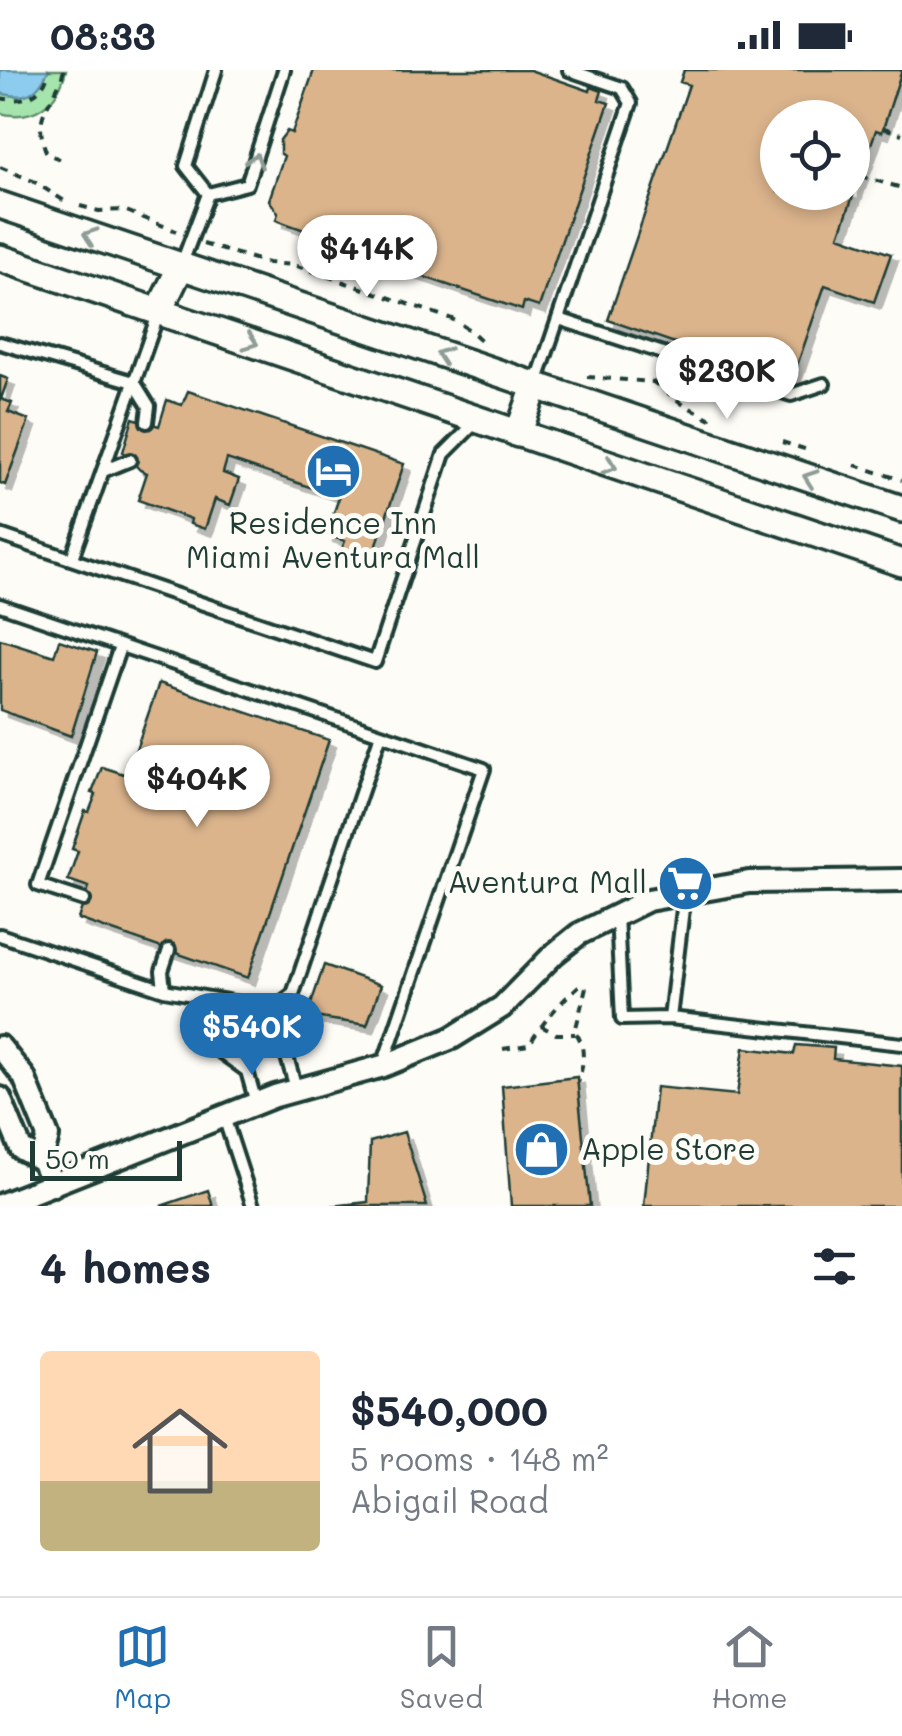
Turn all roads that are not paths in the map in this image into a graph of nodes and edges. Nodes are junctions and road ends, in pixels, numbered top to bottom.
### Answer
1 (216, 70) edge
2 (284, 70) edge
3 (569, 70) edge
4 (208, 194) junction
5 (0, 205) edge
6 (0, 258) edge
7 (181, 266) junction
8 (159, 311) junction
9 (559, 318) junction
10 (0, 343) edge
11 (134, 382) junction
12 (824, 384) dead end
13 (535, 386) junction
14 (478, 420) junction
15 (147, 422) dead end
16 (518, 434) junction
17 (130, 460) dead end
18 (102, 471) junction
19 (902, 509) edge
20 (0, 535) edge
21 (72, 558) junction
22 (902, 563) edge
23 (0, 605) edge
24 (120, 647) junction
25 (380, 734) junction
26 (899, 878) edge
27 (685, 891) junction
28 (84, 900) dead end
29 (617, 914) junction
30 (0, 935) edge
31 (169, 950) dead end
32 (164, 990) junction
33 (273, 1009) junction
34 (670, 1018) junction
35 (902, 1044) edge
36 (0, 1047) edge
37 (218, 1050) dead end
38 (383, 1066) junction
39 (296, 1088) junction
40 (0, 1098) edge
41 (256, 1103) junction
42 (224, 1116) junction
43 (42, 1160) junction
44 (52, 1185) junction
45 (0, 1206) edge
46 (251, 1206) edge

1 - 4 lane
4 -> 2 lane
3 - 9 lane
4 - 7 lane
7 -> 5 street
6 - 8 street
7 - 8 street
13 -> 7 street
8 - 11 lane
8 -> 14 street
9 - 12 lane
9 - 13 lane
10 - 11 lane
11 - 15 lane
11 - 18 lane
13 - 16 street
19 -> 13 street
14 - 16 street
14 - 21 lane
16 -> 22 street
17 - 18 lane
18 - 21 lane
20 - 21 lane
23 - 24 lane
24 - 25 lane
24 - 28 lane
25 - 33 lane
25 - 38 lane
26 - 27 street
27 - 29 street
27 - 34 lane
29 - 34 lane
29 - 38 street
30 - 32 lane
31 - 32 lane
32 - 33 lane
33 - 39 lane
34 - 35 lane
36 - 43 street
37 - 41 lane
38 - 39 street
39 - 41 street
40 - 43 street
41 - 42 street
42 - 44 street
42 - 46 lane
43 - 44 street
44 - 45 street

